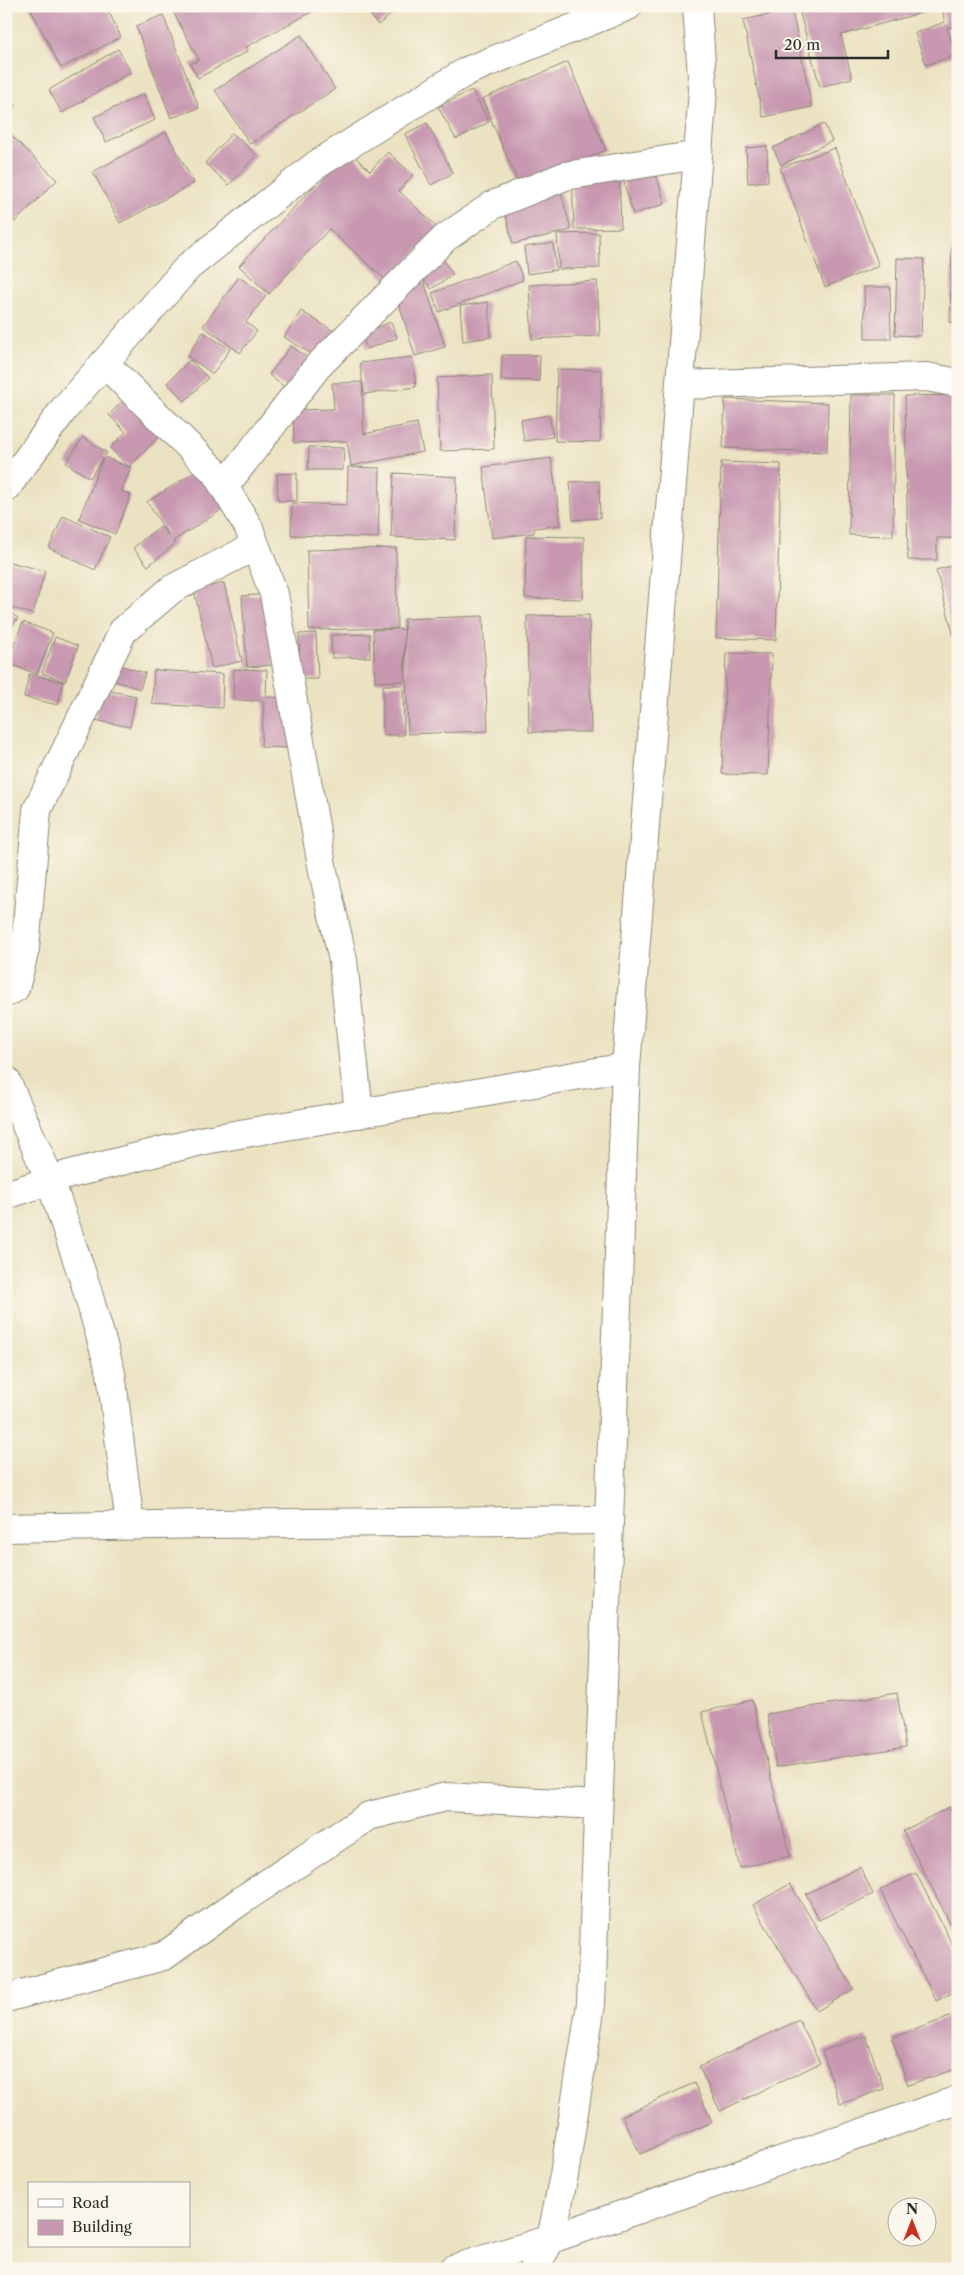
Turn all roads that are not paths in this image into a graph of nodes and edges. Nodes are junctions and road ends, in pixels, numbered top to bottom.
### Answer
1 (628, 6) edge
2 (697, 6) edge
3 (698, 155) junction
4 (104, 363) junction
5 (958, 383) edge
6 (680, 385) junction
7 (224, 487) junction
8 (6, 488) edge
9 (255, 546) junction
10 (6, 993) edge
11 (626, 1067) junction
12 (6, 1080) edge
13 (359, 1114) junction
14 (50, 1180) junction
15 (6, 1195) edge
16 (609, 1520) junction
17 (130, 1525) junction
18 (6, 1528) edge
19 (598, 1805) junction
20 (6, 1998) edge
21 (958, 2100) edge
22 (551, 2238) junction
23 (453, 2269) edge
24 (534, 2269) edge

1 - 4 street
2 - 3 street
3 - 6 street
3 - 7 street
4 - 7 street
4 - 8 street
5 - 6 street
6 - 11 street
7 - 9 street
9 - 10 street
9 - 13 street
11 - 13 street
11 - 16 street
12 - 14 street
13 - 14 street
14 - 15 street
14 - 17 street
16 - 17 street
16 - 19 street
17 - 18 street
19 - 20 street
19 - 22 street
21 - 22 street
22 - 23 street
22 - 24 street

